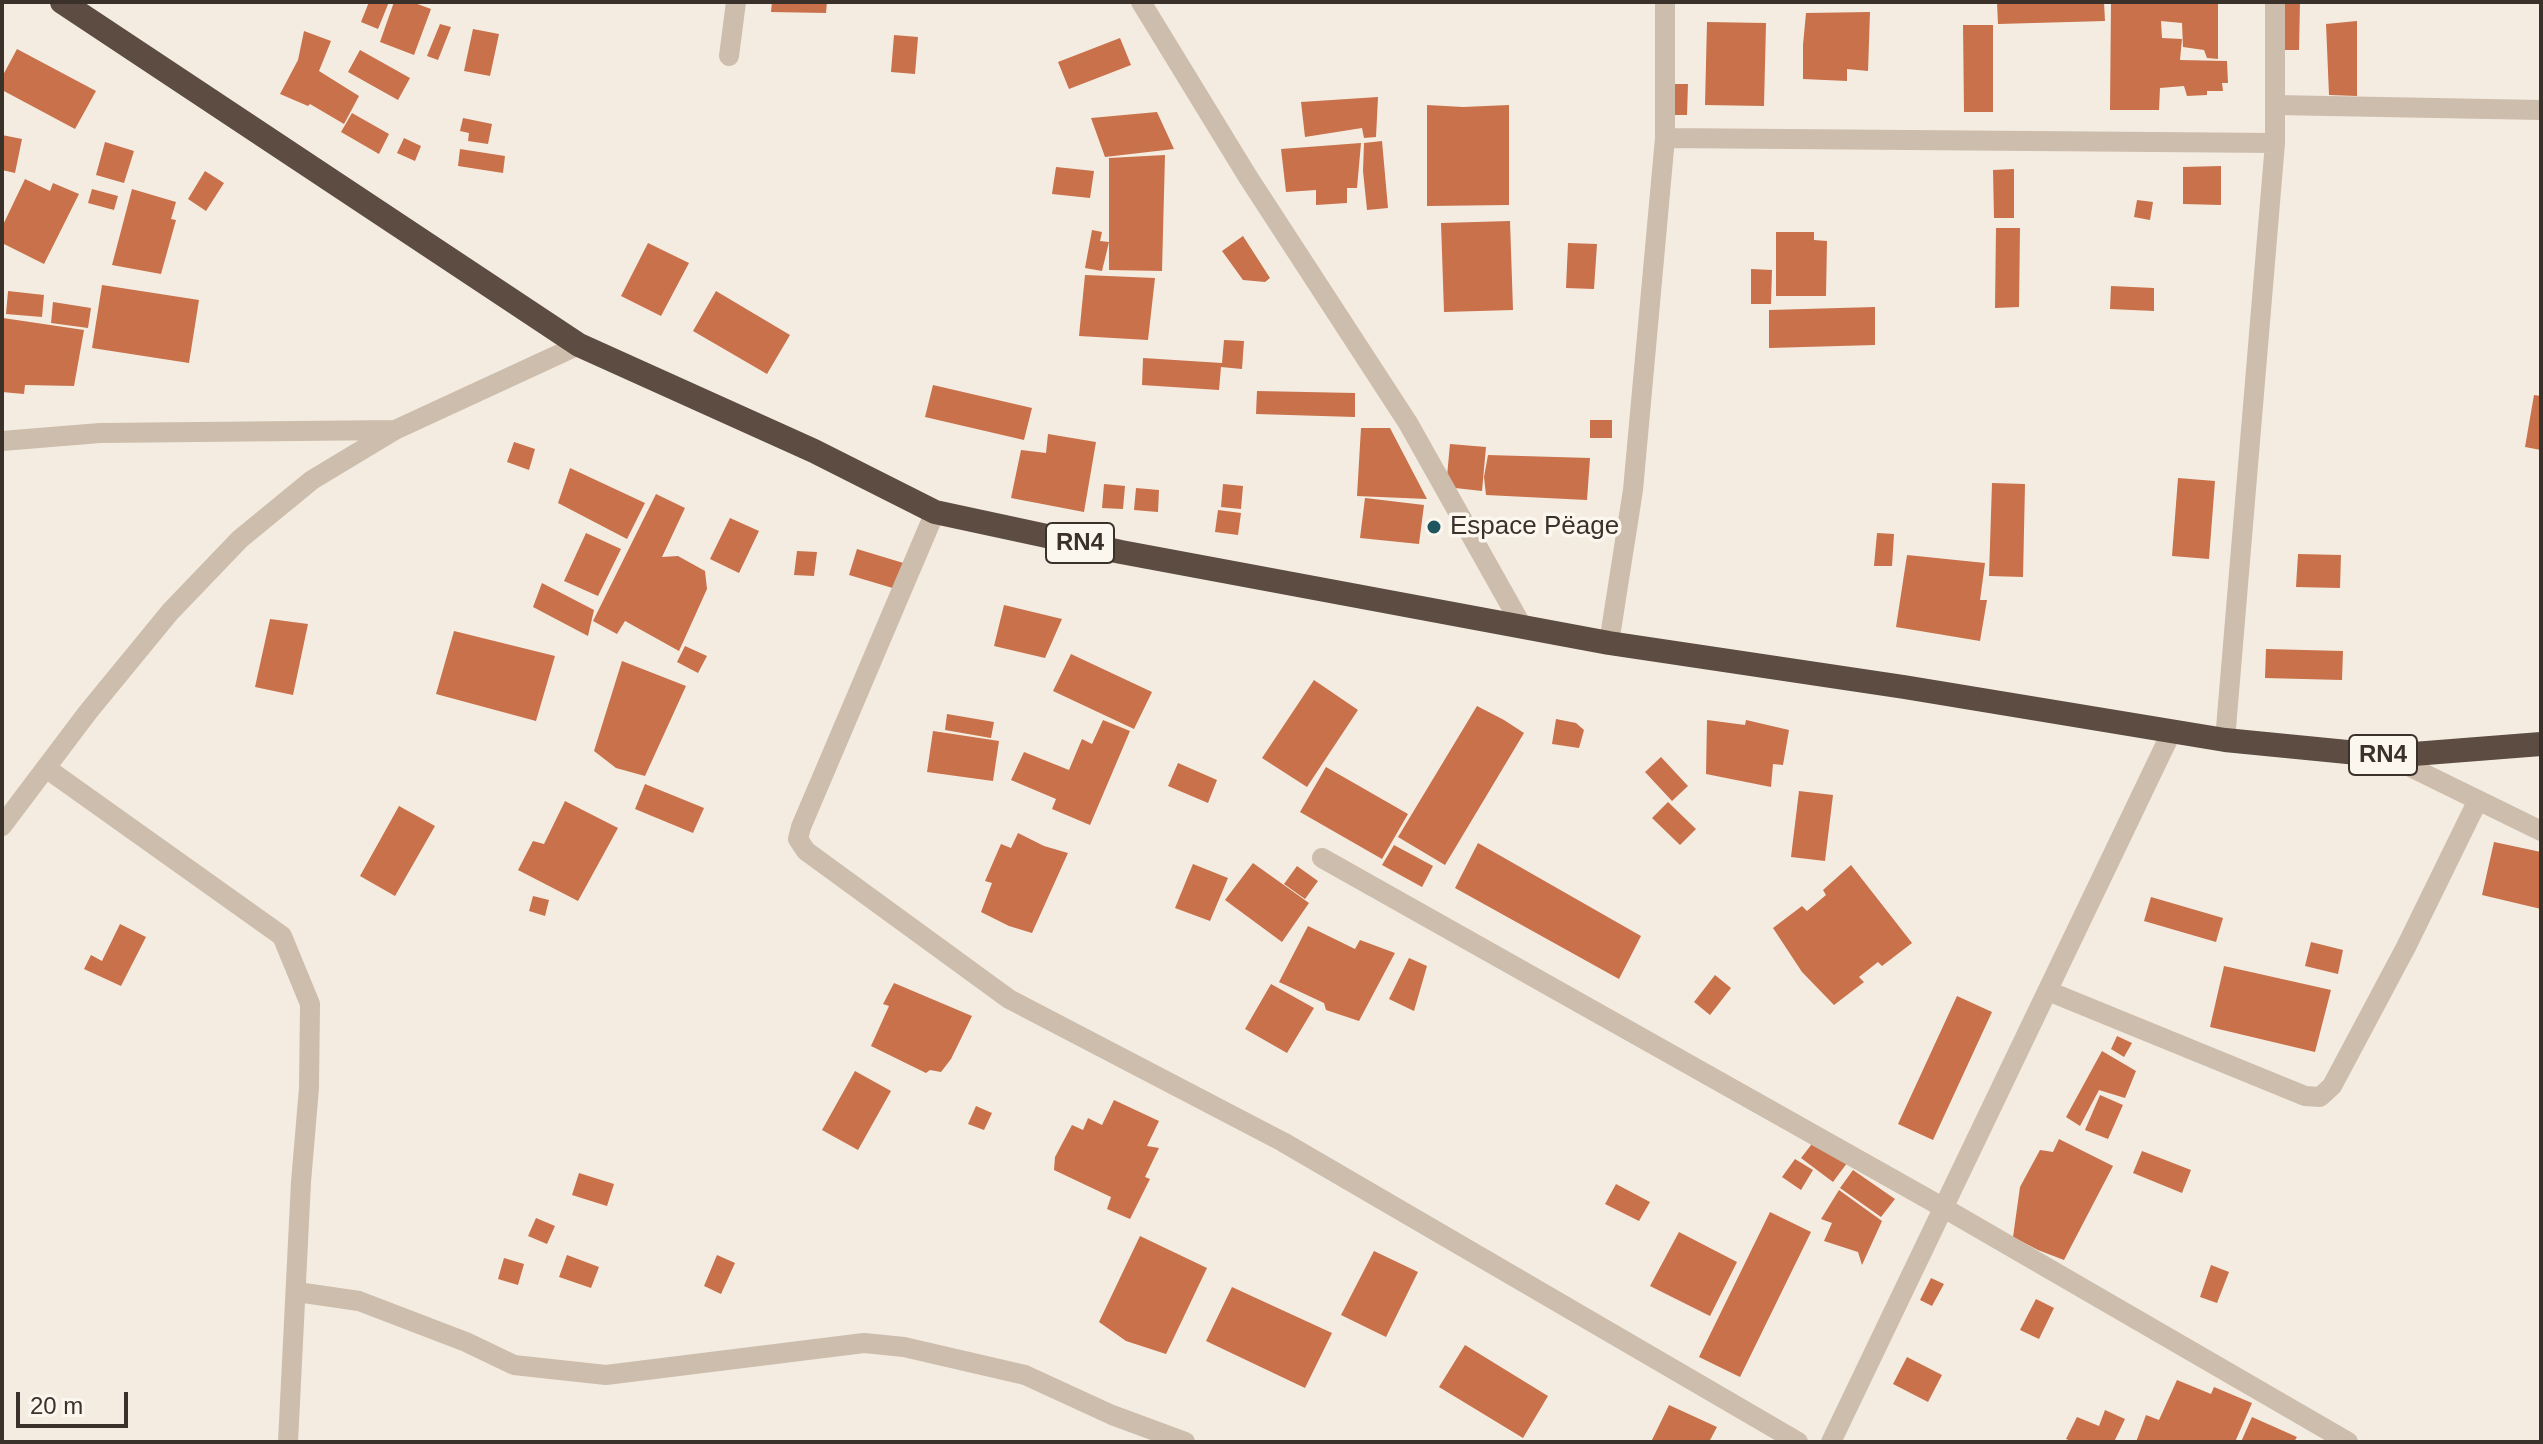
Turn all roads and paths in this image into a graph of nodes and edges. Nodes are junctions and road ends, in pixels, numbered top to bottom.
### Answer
1 (62, 2) edge
2 (736, 2) edge
3 (1141, 2) edge
4 (1665, 2) edge
5 (2275, 2) edge
6 (729, 56) dead end
7 (2276, 105) junction
8 (2541, 110) edge
9 (1665, 138) junction
10 (2275, 143) junction
11 (579, 345) junction
12 (395, 430) junction
13 (2, 441) edge
14 (935, 512) junction
15 (1522, 626) junction
16 (1609, 643) junction
17 (2172, 731) junction
18 (2225, 740) junction
19 (2541, 744) edge
20 (2388, 756) junction
21 (46, 768) junction
22 (2478, 800) junction
23 (2, 826) edge
24 (2541, 831) edge
25 (1322, 858) dead end
26 (2048, 991) junction
27 (1944, 1208) junction
28 (297, 1292) junction
29 (288, 1442) edge
30 (1185, 1442) edge
31 (1798, 1442) edge
32 (1831, 1442) edge
33 (2348, 1442) edge

1 - 11 highway, RN4
2 - 6 street
3 - 15 street
4 - 9 street
5 - 7 street
7 - 8 street
7 - 10 street
9 - 10 street
9 - 16 street
10 - 18 street
11 - 12 street
11 - 14 highway, RN4
12 - 13 street
12 - 21 street
14 - 15 highway, RN4
14 - 31 street
15 - 16 highway, RN4
16 - 17 highway, RN4
17 - 18 highway, RN4
17 - 26 street
18 - 20 highway, RN4
19 - 20 highway, RN4
20 - 22 street
21 - 23 street
21 - 28 street
22 - 24 street
22 - 26 street
25 - 27 street
26 - 27 street
27 - 32 street
27 - 33 street
28 - 29 street
28 - 30 street

